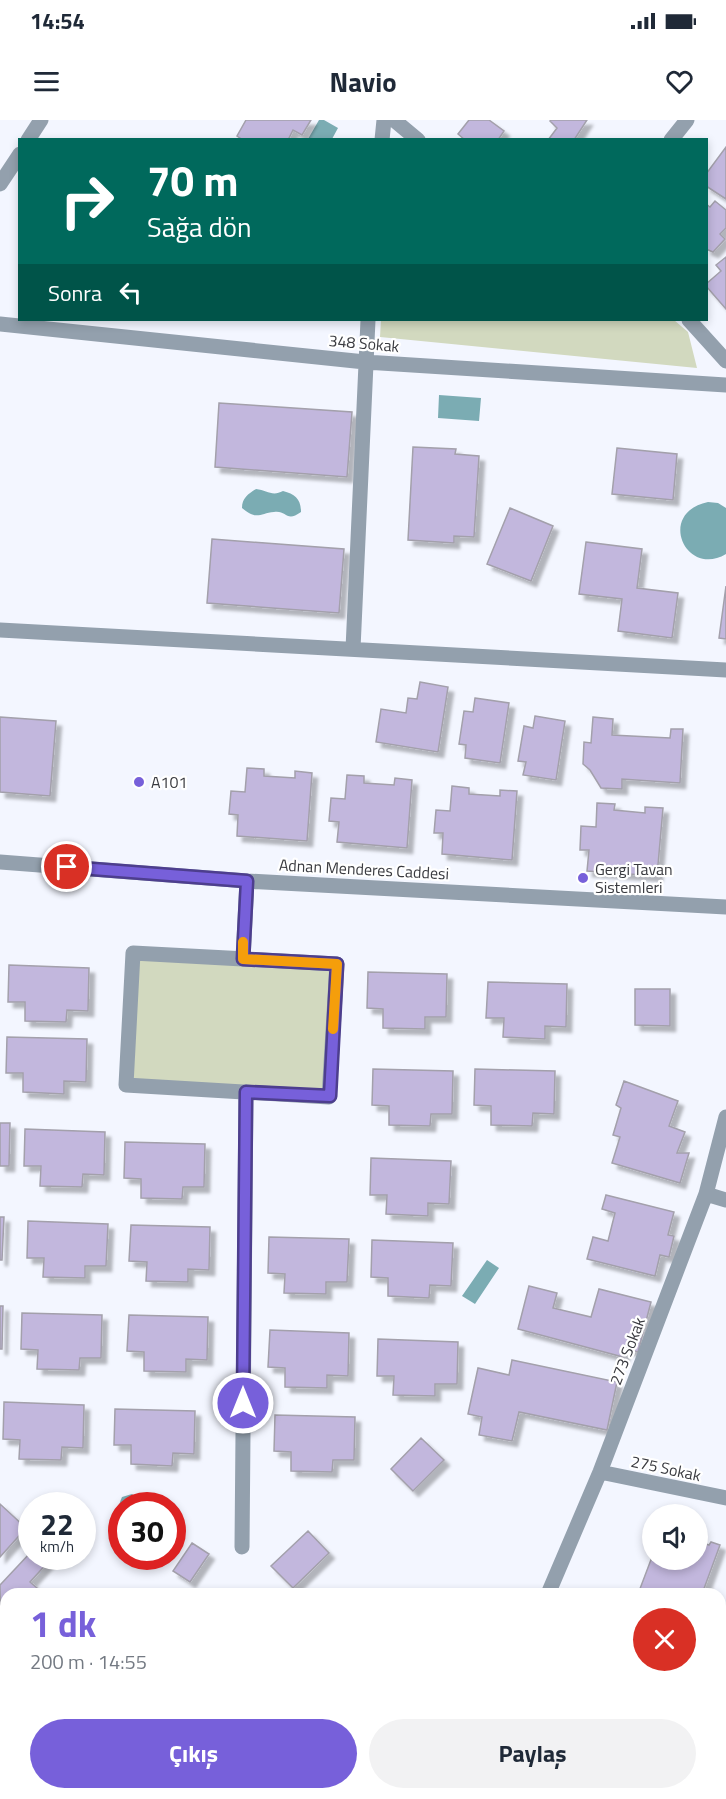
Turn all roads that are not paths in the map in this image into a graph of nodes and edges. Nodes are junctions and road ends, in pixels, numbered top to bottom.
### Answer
1 (41, 120) edge
2 (384, 120) edge
3 (394, 120) edge
4 (687, 120) edge
5 (29, 138) edge
6 (382, 138) edge
7 (416, 138) edge
8 (673, 138) edge
9 (18, 156) edge
10 (0, 184) edge
11 (368, 321) edge
12 (690, 321) edge
13 (0, 324) edge
14 (726, 361) edge
15 (365, 362) junction
16 (726, 385) edge
17 (0, 630) edge
18 (353, 649) junction
19 (726, 670) edge
20 (0, 862) edge
21 (247, 881) junction
22 (726, 907) edge
23 (243, 959) junction
24 (246, 1092) junction
25 (726, 1117) edge
26 (706, 1194) junction
27 (726, 1200) edge
28 (600, 1472) junction
29 (726, 1498) edge
30 (242, 1547) dead end
31 (551, 1588) edge

1 - 5 street
2 - 6 street
3 - 7 street
4 - 8 street
9 - 10 street
11 - 15 street
12 - 14 street
13 - 15 street, 348 Sokak
15 - 16 street, 348 Sokak
15 - 18 street
17 - 18 street
18 - 19 street
20 - 21 street, Adnan Menderes Caddesi
21 - 22 street, Adnan Menderes Caddesi
21 - 23 street
23 - 24 street
23 - 24 street
24 - 30 street
25 - 26 street, 273 Sokak
26 - 27 street
26 - 28 street, 273 Sokak
28 - 29 street, 275 Sokak
28 - 31 street, 273 Sokak

